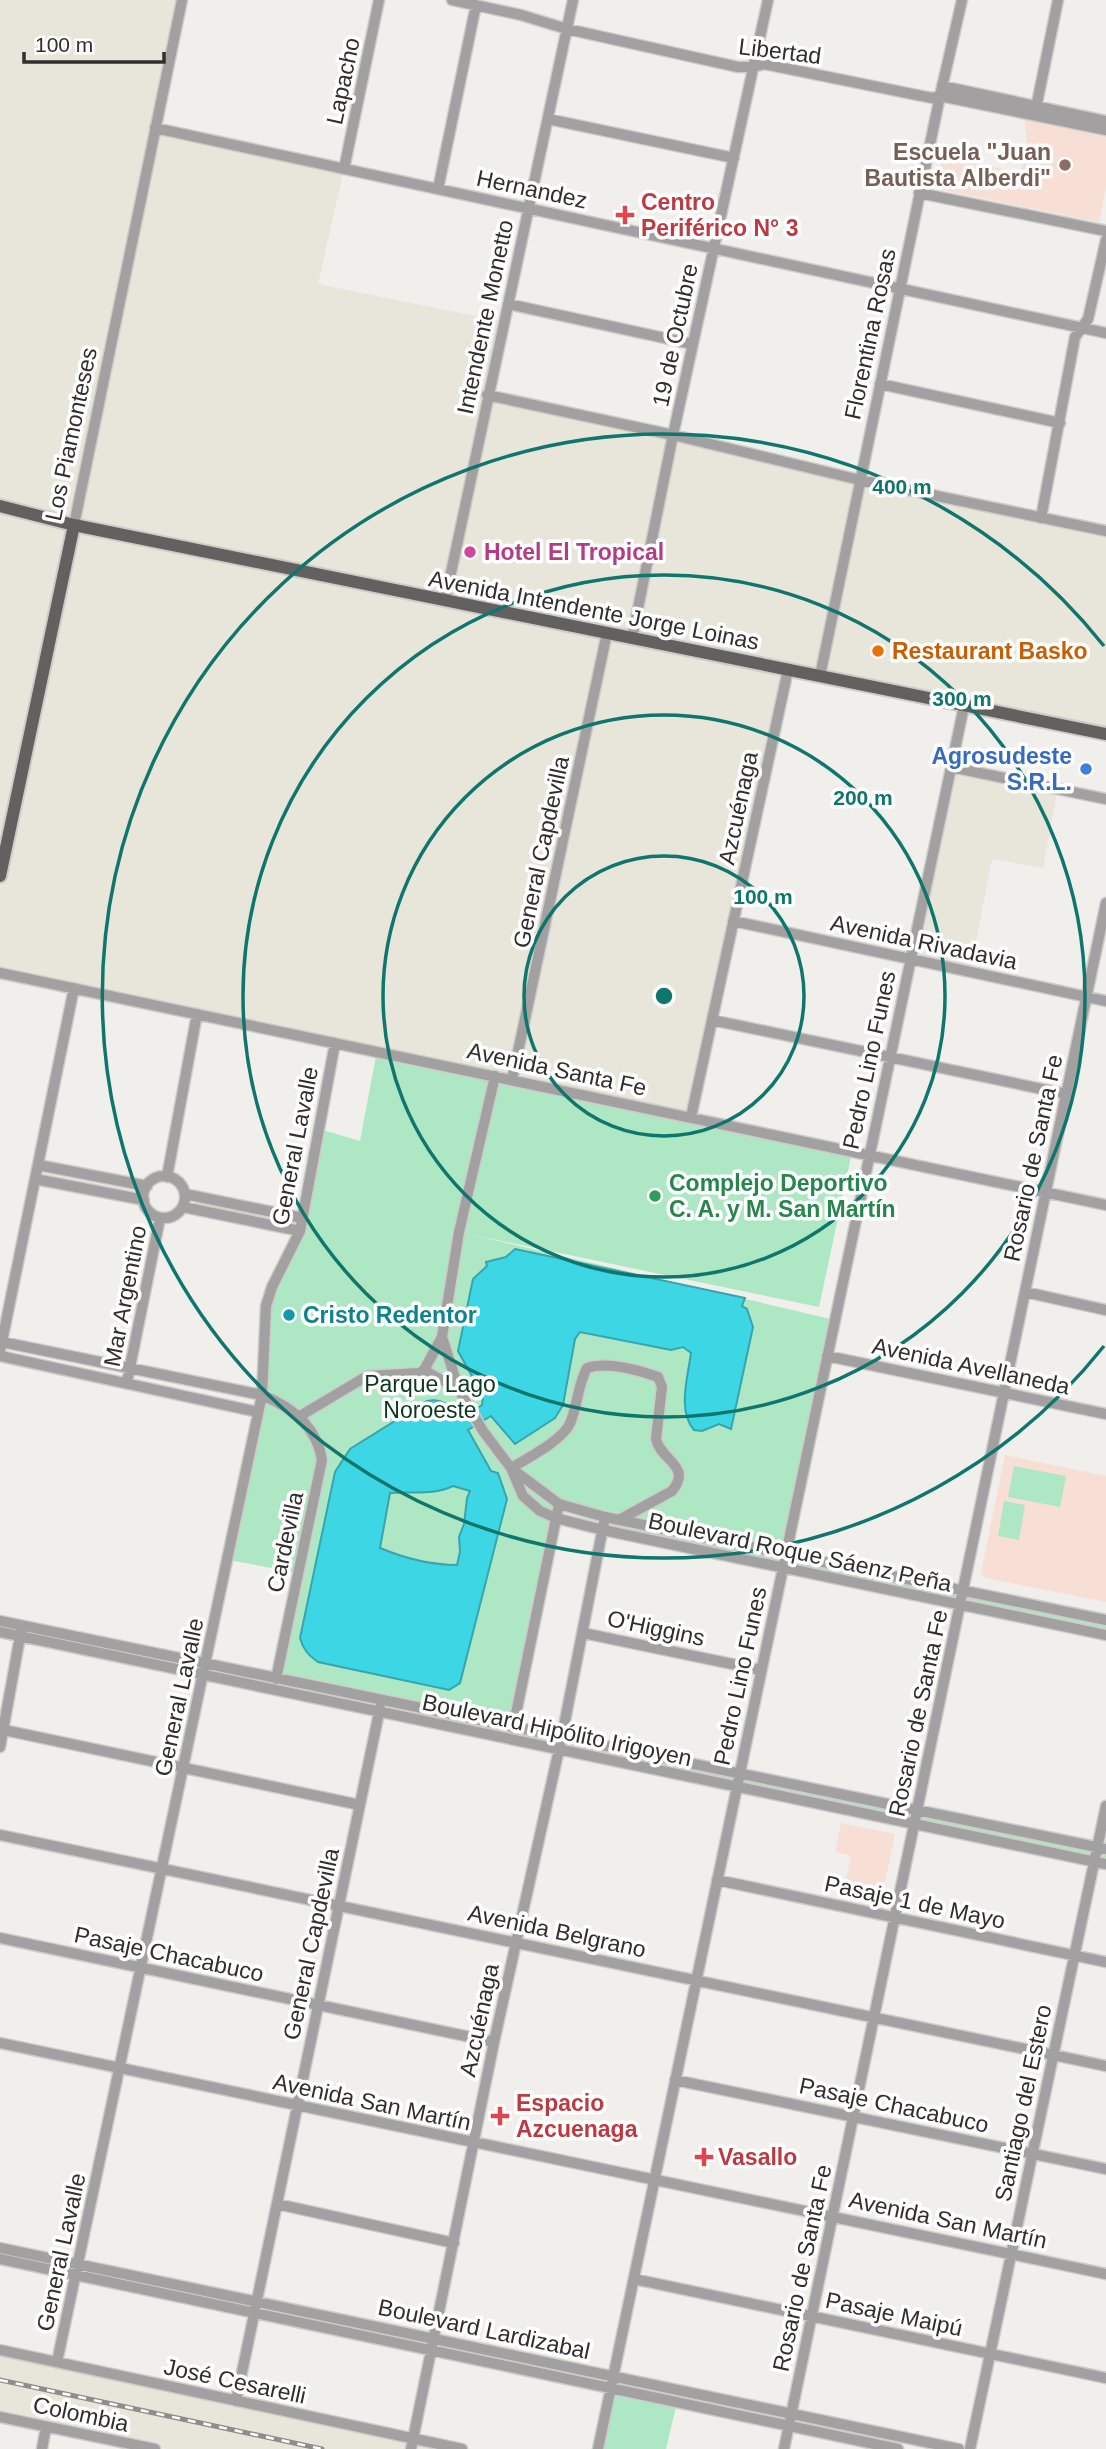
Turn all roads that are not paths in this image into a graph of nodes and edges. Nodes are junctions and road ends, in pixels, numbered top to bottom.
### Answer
1 (182, 0) edge
2 (379, 0) edge
3 (452, 0) edge
4 (573, 0) edge
5 (768, 0) edge
6 (962, 0) edge
7 (1058, 0) edge
8 (476, 5) junction
9 (567, 29) junction
10 (753, 67) junction
11 (941, 91) junction
12 (1035, 110) junction
13 (548, 119) junction
14 (1106, 121) edge
15 (155, 128) junction
16 (1106, 130) edge
17 (734, 158) junction
18 (344, 169) junction
19 (438, 188) junction
20 (919, 193) junction
21 (529, 209) junction
22 (1106, 230) edge
23 (1106, 240) edge
24 (714, 248) junction
25 (900, 288) junction
26 (508, 304) junction
27 (1084, 328) junction
28 (1106, 333) edge
29 (692, 344) junction
30 (880, 384) junction
31 (487, 395) junction
32 (1060, 423) junction
33 (673, 435) junction
34 (860, 480) junction
35 (0, 506) edge
36 (1041, 518) junction
37 (74, 525) junction
38 (1106, 531) edge
39 (445, 601) junction
40 (607, 633) junction
41 (632, 638) junction
42 (788, 670) junction
43 (820, 676) junction
44 (964, 706) junction
45 (1106, 734) edge
46 (951, 767) junction
47 (1106, 799) edge
48 (0, 876) edge
49 (1106, 903) edge
50 (733, 921) junction
51 (910, 958) junction
52 (0, 973) edge
53 (74, 988) junction
54 (1086, 997) junction
55 (1106, 1001) edge
56 (197, 1014) junction
57 (712, 1020) junction
58 (335, 1042) junction
59 (890, 1055) junction
60 (495, 1076) junction
61 (512, 1080) junction
62 (1066, 1094) junction
63 (691, 1117) junction
64 (868, 1155) junction
65 (38, 1165) junction
66 (167, 1177) junction
67 (35, 1179) junction
68 (147, 1186) junction
69 (1046, 1192) junction
70 (185, 1194) junction
71 (144, 1200) junction
72 (1106, 1205) edge
73 (183, 1207) junction
74 (160, 1218) junction
75 (302, 1218) junction
76 (300, 1231) junction
77 (1025, 1292) junction
78 (1106, 1310) edge
79 (442, 1337) junction
80 (1, 1346) edge
81 (0, 1356) edge
82 (827, 1356) junction
83 (130, 1369) junction
84 (424, 1370) junction
85 (127, 1382) junction
86 (459, 1390) junction
87 (1004, 1392) junction
88 (262, 1395) junction
89 (258, 1412) junction
90 (1106, 1414) edge
91 (300, 1416) junction
92 (511, 1468) junction
93 (559, 1504) junction
94 (605, 1517) junction
95 (555, 1518) junction
96 (619, 1520) junction
97 (603, 1530) junction
98 (786, 1553) junction
99 (782, 1569) junction
100 (963, 1591) junction
101 (960, 1605) junction
102 (1106, 1620) edge
103 (0, 1621) edge
104 (21, 1631) junction
105 (0, 1632) edge
106 (583, 1633) junction
107 (1106, 1635) edge
108 (203, 1669) junction
109 (761, 1670) junction
110 (276, 1679) junction
111 (381, 1706) junction
112 (513, 1728) junction
113 (4, 1730) junction
114 (562, 1736) junction
115 (0, 1747) edge
116 (559, 1749) junction
117 (182, 1768) junction
118 (739, 1772) junction
119 (736, 1787) junction
120 (360, 1805) junction
121 (1106, 1806) edge
122 (917, 1810) junction
123 (914, 1824) junction
124 (0, 1835) edge
125 (1102, 1848) edge
126 (1094, 1862) junction
127 (1106, 1864) edge
128 (162, 1868) junction
129 (717, 1880) junction
130 (338, 1907) junction
131 (895, 1918) junction
132 (0, 1938) edge
133 (516, 1942) junction
134 (1073, 1956) junction
135 (1106, 1962) edge
136 (141, 1967) junction
137 (697, 1980) junction
138 (317, 2004) junction
139 (874, 2017) junction
140 (494, 2042) junction
141 (0, 2043) edge
142 (1054, 2055) junction
143 (1106, 2066) edge
144 (118, 2069) junction
145 (675, 2080) junction
146 (296, 2106) junction
147 (853, 2116) junction
148 (473, 2144) junction
149 (1034, 2154) junction
150 (1106, 2169) edge
151 (654, 2178) junction
152 (277, 2204) junction
153 (833, 2216) junction
154 (454, 2243) junction
155 (0, 2248) edge
156 (1012, 2253) junction
157 (0, 2259) edge
158 (79, 2264) junction
159 (1106, 2273) edge
160 (76, 2276) junction
161 (634, 2279) junction
162 (258, 2301) junction
163 (255, 2313) junction
164 (812, 2316) junction
165 (433, 2337) junction
166 (0, 2350) edge
167 (431, 2351) junction
168 (991, 2354) junction
169 (57, 2362) junction
170 (612, 2375) junction
171 (1106, 2378) edge
172 (611, 2389) junction
173 (236, 2401) junction
174 (792, 2413) junction
175 (0, 2417) edge
176 (47, 2427) junction
177 (789, 2427) junction
178 (412, 2444) edge
179 (42, 2449) edge
180 (155, 2449) edge
181 (462, 2449) edge
182 (598, 2449) edge
183 (784, 2449) edge
184 (898, 2449) edge
185 (959, 2449) edge
186 (970, 2449) edge

1 - 15 street, Los Piamonteses
2 - 18 street, Lapacho
3 - 8 street, Libertad
4 - 9 street, Intendente Monetto
5 - 10 street, 19 de Octubre
6 - 11 street, Florentina Rosas
7 - 12 street
8 - 9 street, Libertad
8 - 19 street
9 - 10 street, Libertad
9 - 13 street, Intendente Monetto
10 - 11 street, Libertad
10 - 17 street, 19 de Octubre
11 - 12 street, Libertad
11 - 20 street, Florentina Rosas
12 - 14 street, Libertad
12 - 16 street, Libertad
13 - 17 street
13 - 21 street, Intendente Monetto
15 - 18 street, Hernandez
15 - 37 street, Los Piamonteses
17 - 24 street, 19 de Octubre
18 - 19 street, Hernandez
19 - 21 street, Hernandez
20 - 22 street
20 - 25 street, Florentina Rosas
21 - 24 street, Hernandez
21 - 26 street, Intendente Monetto
23 - 27 street
24 - 25 street, Hernandez
24 - 29 street, 19 de Octubre
25 - 27 street, Hernandez
25 - 30 street, Florentina Rosas
26 - 29 street
26 - 31 street, Intendente Monetto
27 - 28 street, Hernandez
27 - 32 street
29 - 33 street, 19 de Octubre
30 - 32 street
30 - 34 street, Florentina Rosas
31 - 33 street
31 - 39 street, Intendente Monetto
32 - 36 street
33 - 34 street
33 - 41 street, 19 de Octubre
34 - 36 street
34 - 43 street, Florentina Rosas
35 - 37 main road, Avenida Intendente Jorge Loinas
36 - 38 street
37 - 39 main road, Avenida Intendente Jorge Loinas
37 - 48 main road, Los Piamonteses
39 - 40 main road, Avenida Intendente Jorge Loinas
40 - 41 main road, Avenida Intendente Jorge Loinas
40 - 61 street, General Capdevilla
41 - 42 main road, Avenida Intendente Jorge Loinas
42 - 43 main road, Avenida Intendente Jorge Loinas
42 - 50 street, Azcuénaga
43 - 44 main road, Avenida Intendente Jorge Loinas
44 - 45 main road, Avenida Intendente Jorge Loinas
44 - 46 street, Pedro Lino Funes
46 - 47 street
46 - 51 street, Pedro Lino Funes
49 - 54 street, Rosario de Santa Fe
50 - 51 street, Avenida Rivadavia
50 - 57 street, Azcuénaga
51 - 54 street, Avenida Rivadavia
51 - 59 street, Pedro Lino Funes
52 - 53 street, Avenida Santa Fe
53 - 56 street, Avenida Santa Fe
53 - 65 street
54 - 55 street, Avenida Rivadavia
54 - 62 street, Rosario de Santa Fe
56 - 58 street, Avenida Santa Fe
56 - 66 street
57 - 59 street
57 - 63 street, Azcuénaga
58 - 60 street, Avenida Santa Fe
58 - 75 street, General Lavalle
59 - 62 street
59 - 64 street, Pedro Lino Funes
60 - 61 street, Avenida Santa Fe
60 - 79 street
61 - 63 street, Avenida Santa Fe
62 - 69 street, Rosario de Santa Fe
63 - 64 street, Avenida Santa Fe
64 - 69 street, Avenida Santa Fe
64 - 82 street, Pedro Lino Funes
65 - 67 street
65 - 68 street
66 - 68 street
66 - 70 street
67 - 71 street
67 - 80 street
68 - 71 street
69 - 72 street, Avenida Santa Fe
69 - 77 street, Rosario de Santa Fe
70 - 73 street
70 - 75 street
71 - 74 street
73 - 74 street
73 - 76 street
74 - 83 street, Mar Argentino
75 - 76 street, General Lavalle
76 - 88 street, General Lavalle
77 - 78 street
77 - 87 street, Rosario de Santa Fe
79 - 84 street
79 - 86 street, Boulevard Roque Sáenz Peña
80 - 83 street
81 - 85 street
82 - 87 street, Avenida Avellaneda
82 - 98 street, Pedro Lino Funes
83 - 85 street, Mar Argentino
83 - 88 street
84 - 86 street
84 - 91 street
85 - 89 street
86 - 92 street, Boulevard Roque Sáenz Peña
87 - 90 street, Avenida Avellaneda
87 - 100 street, Rosario de Santa Fe
88 - 89 street, General Lavalle
88 - 91 street
89 - 108 street, General Lavalle
91 - 110 street, Cardevilla
92 - 93 street, Boulevard Roque Sáenz Peña
92 - 95 street, Boulevard Roque Sáenz Peña
92 - 96 street
93 - 94 street, Boulevard Roque Sáenz Peña
93 - 95 street
94 - 96 street, Boulevard Roque Sáenz Peña
94 - 97 street, Azcuénaga
95 - 97 street, Boulevard Roque Sáenz Peña
95 - 112 street
96 - 98 street, Boulevard Roque Sáenz Peña
97 - 99 street, Boulevard Roque Sáenz Peña
97 - 106 street, Azcuénaga
98 - 99 street, Pedro Lino Funes
98 - 100 street, Boulevard Roque Sáenz Peña
99 - 101 street, Boulevard Roque Sáenz Peña
99 - 109 street, Pedro Lino Funes
100 - 101 street, Rosario de Santa Fe
100 - 102 street, Boulevard Roque Sáenz Peña
101 - 107 street, Boulevard Roque Sáenz Peña
101 - 122 street, Rosario de Santa Fe
103 - 104 street, Boulevard Hipólito Irigoyen
104 - 105 street, Boulevard Hipólito Irigoyen
104 - 108 street, Boulevard Hipólito Irigoyen
104 - 113 street
106 - 109 street, O'Higgins
106 - 114 street, Azcuénaga
108 - 110 street, Boulevard Hipólito Irigoyen
108 - 111 street, Boulevard Hipólito Irigoyen
108 - 117 street, General Lavalle
109 - 118 street, Pedro Lino Funes
110 - 111 street, Boulevard Hipólito Irigoyen
111 - 112 street, Boulevard Hipólito Irigoyen
111 - 116 street, Boulevard Hipólito Irigoyen
111 - 120 street, General Capdevilla
112 - 114 street, Boulevard Hipólito Irigoyen
113 - 115 street
113 - 117 street
114 - 116 street, Azcuénaga
114 - 118 street, Boulevard Hipólito Irigoyen
116 - 119 street, Boulevard Hipólito Irigoyen
116 - 133 street, Azcuénaga
117 - 120 street
117 - 128 street, General Lavalle
118 - 119 street, Pedro Lino Funes
118 - 122 street, Boulevard Hipólito Irigoyen
119 - 123 street, Boulevard Hipólito Irigoyen
119 - 129 street, Pedro Lino Funes
120 - 130 street, General Capdevilla
121 - 125 street, Santiago del Estero
122 - 123 street, Rosario de Santa Fe
122 - 125 street, Boulevard Hipólito Irigoyen
123 - 126 street, Boulevard Hipólito Irigoyen
123 - 131 street, Rosario de Santa Fe
124 - 128 street, Avenida Belgrano
125 - 126 street, Santiago del Estero
126 - 127 street, Boulevard Hipólito Irigoyen
126 - 134 street, Santiago del Estero
128 - 130 street, Avenida Belgrano
128 - 136 street, General Lavalle
129 - 131 street, Pasaje 1 de Mayo
129 - 137 street, Pedro Lino Funes
130 - 133 street, Avenida Belgrano
130 - 138 street, General Capdevilla
131 - 134 street, Pasaje 1 de Mayo
131 - 139 street, Rosario de Santa Fe
132 - 136 street, Pasaje Chacabuco
133 - 137 street, Avenida Belgrano
133 - 140 street, Azcuénaga
134 - 135 street, Pasaje 1 de Mayo
134 - 142 street, Santiago del Estero
136 - 138 street, Pasaje Chacabuco
136 - 144 street, General Lavalle
137 - 139 street, Avenida Belgrano
137 - 145 street, Pedro Lino Funes
138 - 140 street, Pasaje Chacabuco
138 - 146 street, General Capdevilla
139 - 142 street, Avenida Belgrano
139 - 147 street, Rosario de Santa Fe
140 - 148 street, Azcuénaga
141 - 144 street, Avenida San Martín
142 - 143 street, Avenida Belgrano
142 - 149 street, Santiago del Estero
144 - 146 street, Avenida San Martín
144 - 158 street, General Lavalle
145 - 147 street, Pasaje Chacabuco
145 - 151 street, Pedro Lino Funes
146 - 148 street, Avenida San Martín
146 - 152 street, General Capdevilla
147 - 149 street, Pasaje Chacabuco
147 - 153 street, Rosario de Santa Fe
148 - 151 street, Avenida San Martín
148 - 154 street, Azcuénaga
149 - 150 street, Pasaje Chacabuco
149 - 156 street, Santiago del Estero
151 - 153 street, Avenida San Martín
151 - 161 street, Pedro Lino Funes
152 - 154 street
152 - 162 street, General Capdevilla
153 - 156 street, Avenida San Martín
153 - 164 street, Rosario de Santa Fe
154 - 165 street, Azcuénaga
155 - 158 street, Boulevard Lardizabal
156 - 159 street, Avenida San Martín
156 - 168 street, Santiago del Estero
157 - 160 street, Boulevard Lardizabal
158 - 160 street, General Lavalle
158 - 162 street, Boulevard Lardizabal
160 - 163 street, Boulevard Lardizabal
160 - 169 street, General Lavalle
161 - 164 street, Pasaje Maipú
161 - 170 street, Pedro Lino Funes
162 - 163 street, General Capdevilla
162 - 165 street, Boulevard Lardizabal
163 - 167 street, Boulevard Lardizabal
163 - 173 street, General Capdevilla
164 - 168 street, Pasaje Maipú
164 - 174 street, Rosario de Santa Fe
165 - 167 street, Azcuénaga
165 - 170 street, Boulevard Lardizabal
166 - 169 street, José Cesarelli
167 - 172 street, Boulevard Lardizabal
167 - 178 street, Azcuénaga
168 - 171 street, Pasaje Maipú
168 - 186 street, Santiago del Estero
169 - 173 street, José Cesarelli
170 - 172 street, Pedro Lino Funes
170 - 174 street, Boulevard Lardizabal
172 - 177 street, Boulevard Lardizabal
172 - 182 street, Pedro Lino Funes
173 - 178 street, José Cesarelli
174 - 177 street, Rosario de Santa Fe
174 - 185 street, Boulevard Lardizabal
175 - 176 street, Colombia
176 - 179 street
176 - 180 street, Colombia
177 - 183 street, Rosario de Santa Fe
177 - 184 street, Boulevard Lardizabal
178 - 181 street, José Cesarelli

